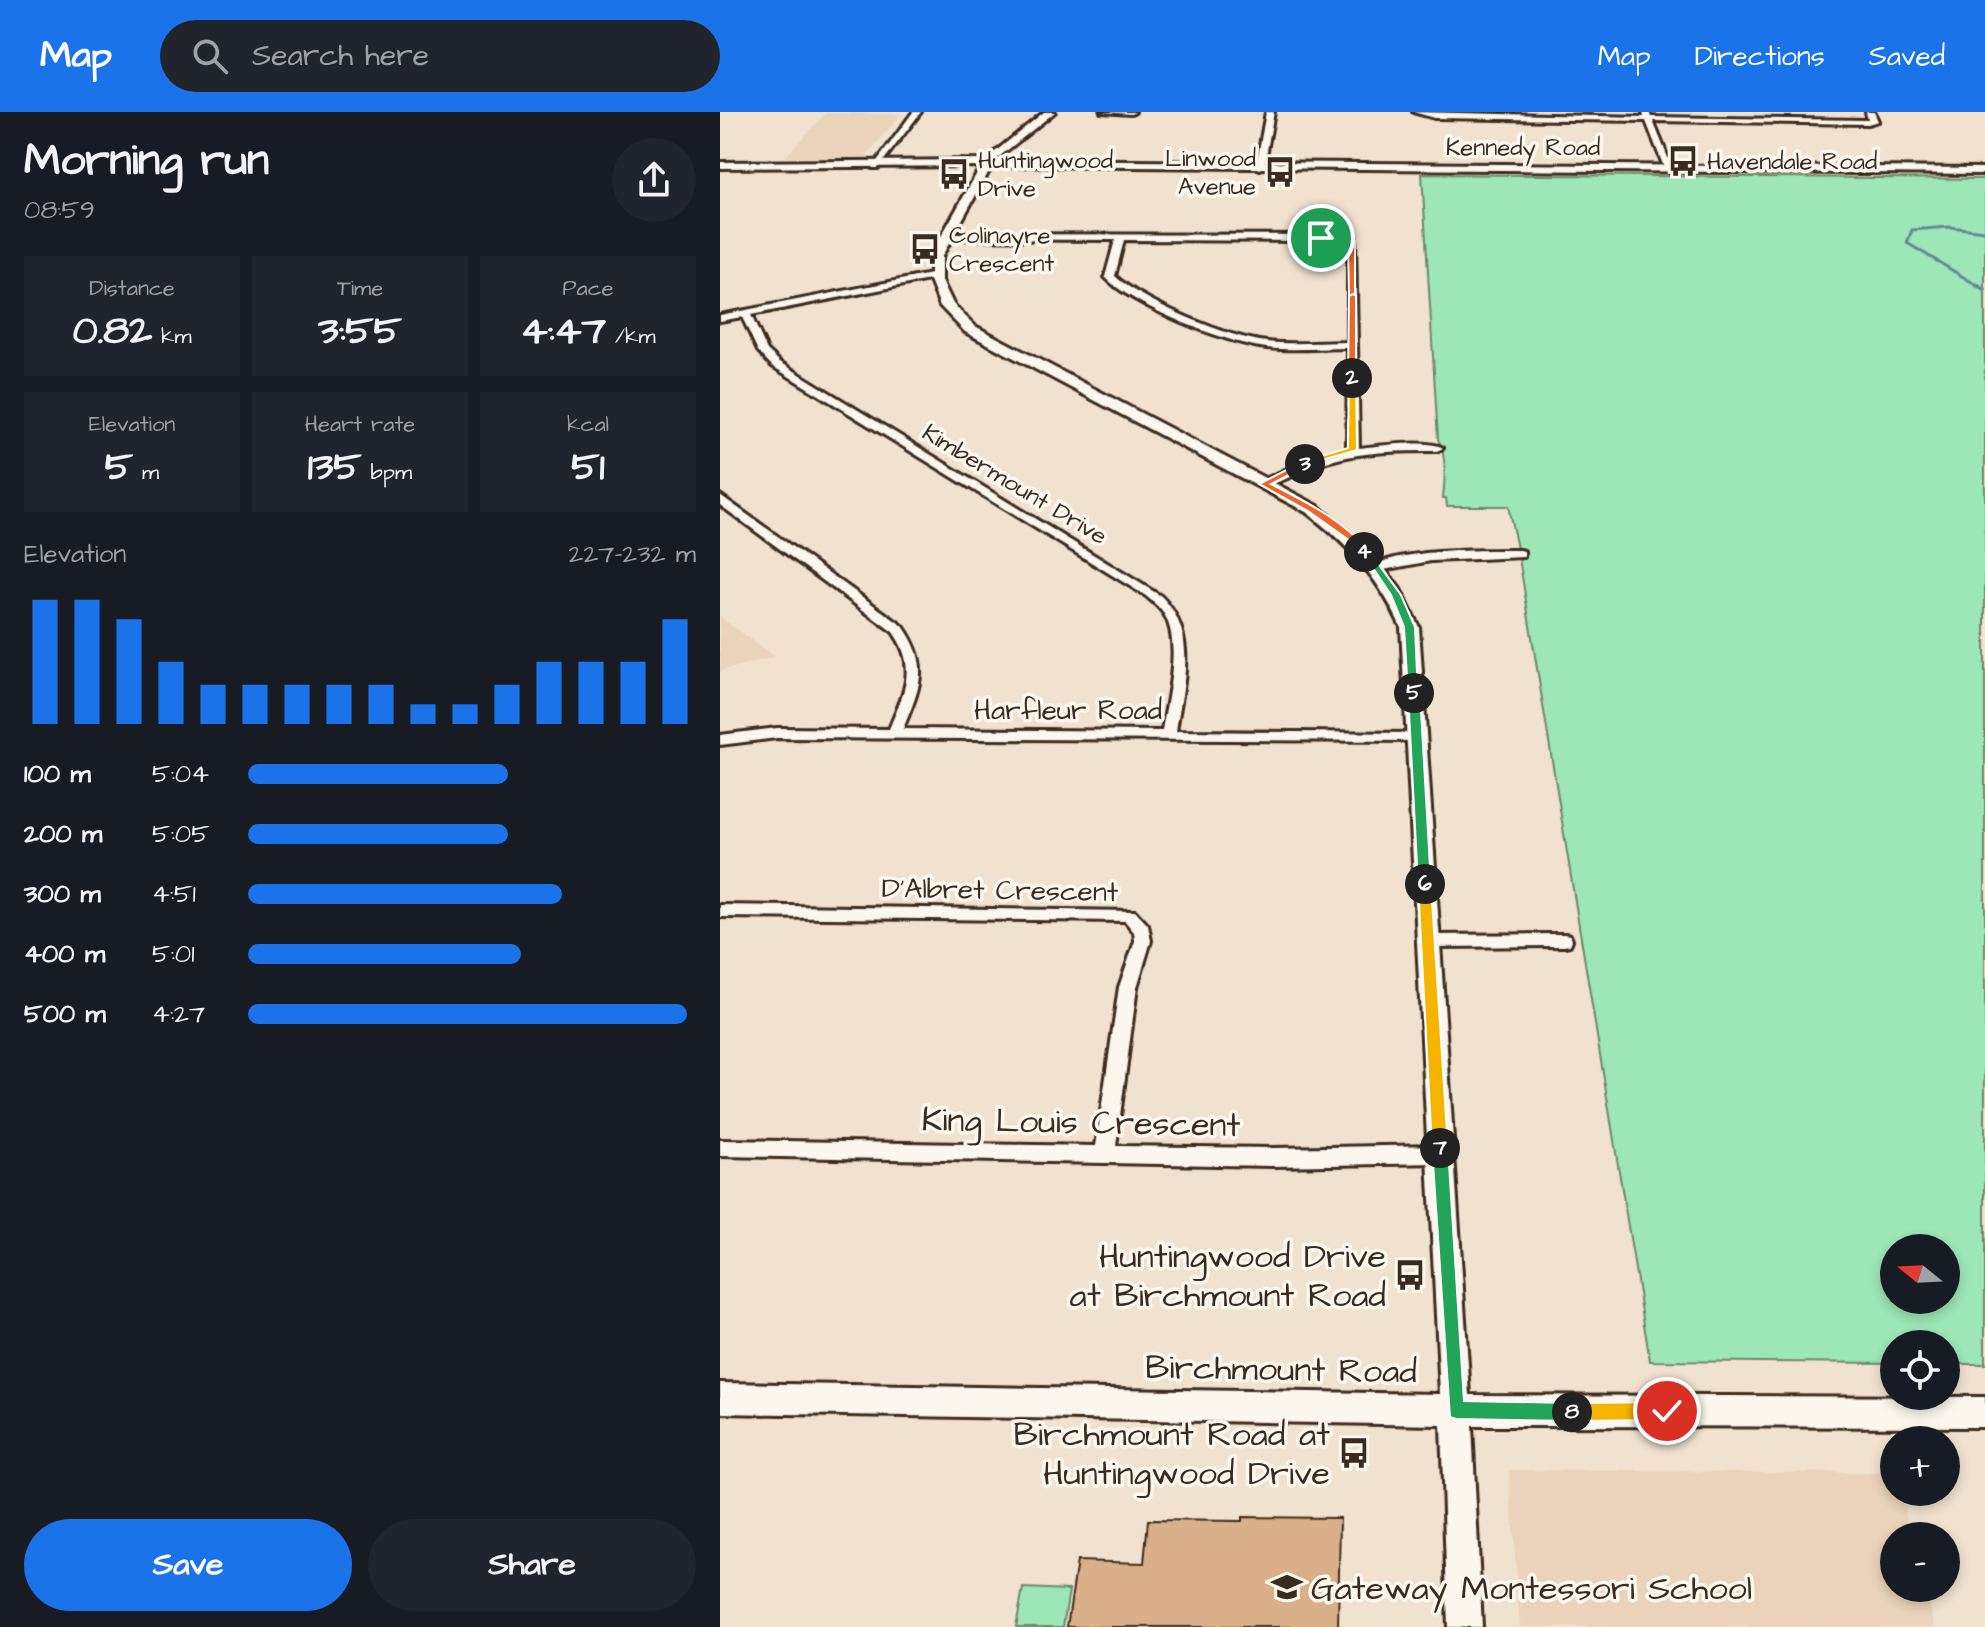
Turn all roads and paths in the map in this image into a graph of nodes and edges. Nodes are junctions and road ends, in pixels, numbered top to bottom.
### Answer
1 (917, 112) edge
2 (1050, 112) edge
3 (1105, 112) edge
4 (1131, 112) edge
5 (1270, 112) edge
6 (1417, 112) edge
7 (1870, 112) edge
8 (1647, 116) edge
9 (720, 165) edge
10 (875, 166) junction
11 (985, 166) junction
12 (1260, 167) junction
13 (1669, 170) junction
14 (1985, 171) edge
15 (945, 237) junction
16 (1120, 238) junction
17 (936, 276) junction
18 (745, 313) junction
19 (720, 318) edge
20 (1352, 345) junction
21 (1437, 448) dead end
22 (1353, 450) junction
23 (1263, 484) junction
24 (720, 499) edge
25 (1520, 554) dead end
26 (1378, 567) junction
27 (894, 734) junction
28 (1168, 736) junction
29 (1416, 738) junction
30 (720, 740) edge
31 (720, 911) edge
32 (1564, 940) dead end
33 (1428, 941) junction
34 (720, 1148) edge
35 (1105, 1153) junction
36 (1440, 1154) junction
37 (720, 1398) edge
38 (1456, 1410) junction
39 (1985, 1412) edge
40 (1465, 1627) edge

1 - 10 street
2 - 11 main road
3 - 4 street
5 - 12 street
6 - 8 street
7 - 8 street
8 - 13 street
9 - 10 main road, Kennedy Road
10 - 11 main road, Kennedy Road
11 - 12 main road, Kennedy Road
11 - 15 main road
12 - 13 main road, Kennedy Road
13 - 14 main road, Kennedy Road
15 - 16 street
15 - 17 main road
16 - 20 street
16 - 20 street
17 - 18 street
17 - 23 main road
18 - 19 street
18 - 28 street, Kimbermount Drive
20 - 22 street
21 - 22 street
22 - 23 street
23 - 26 main road
24 - 27 street
25 - 26 street
26 - 29 main road
27 - 28 street, Harfleur Road
27 - 30 street, Harfleur Road
28 - 29 street, Harfleur Road
29 - 33 main road
31 - 35 street, D'Albret Crescent
32 - 33 street
33 - 36 main road
34 - 35 street, King Louis Crescent
35 - 36 street, King Louis Crescent
36 - 38 main road
37 - 38 main road, Birchmount Road
38 - 39 main road, Birchmount Road
38 - 40 main road

